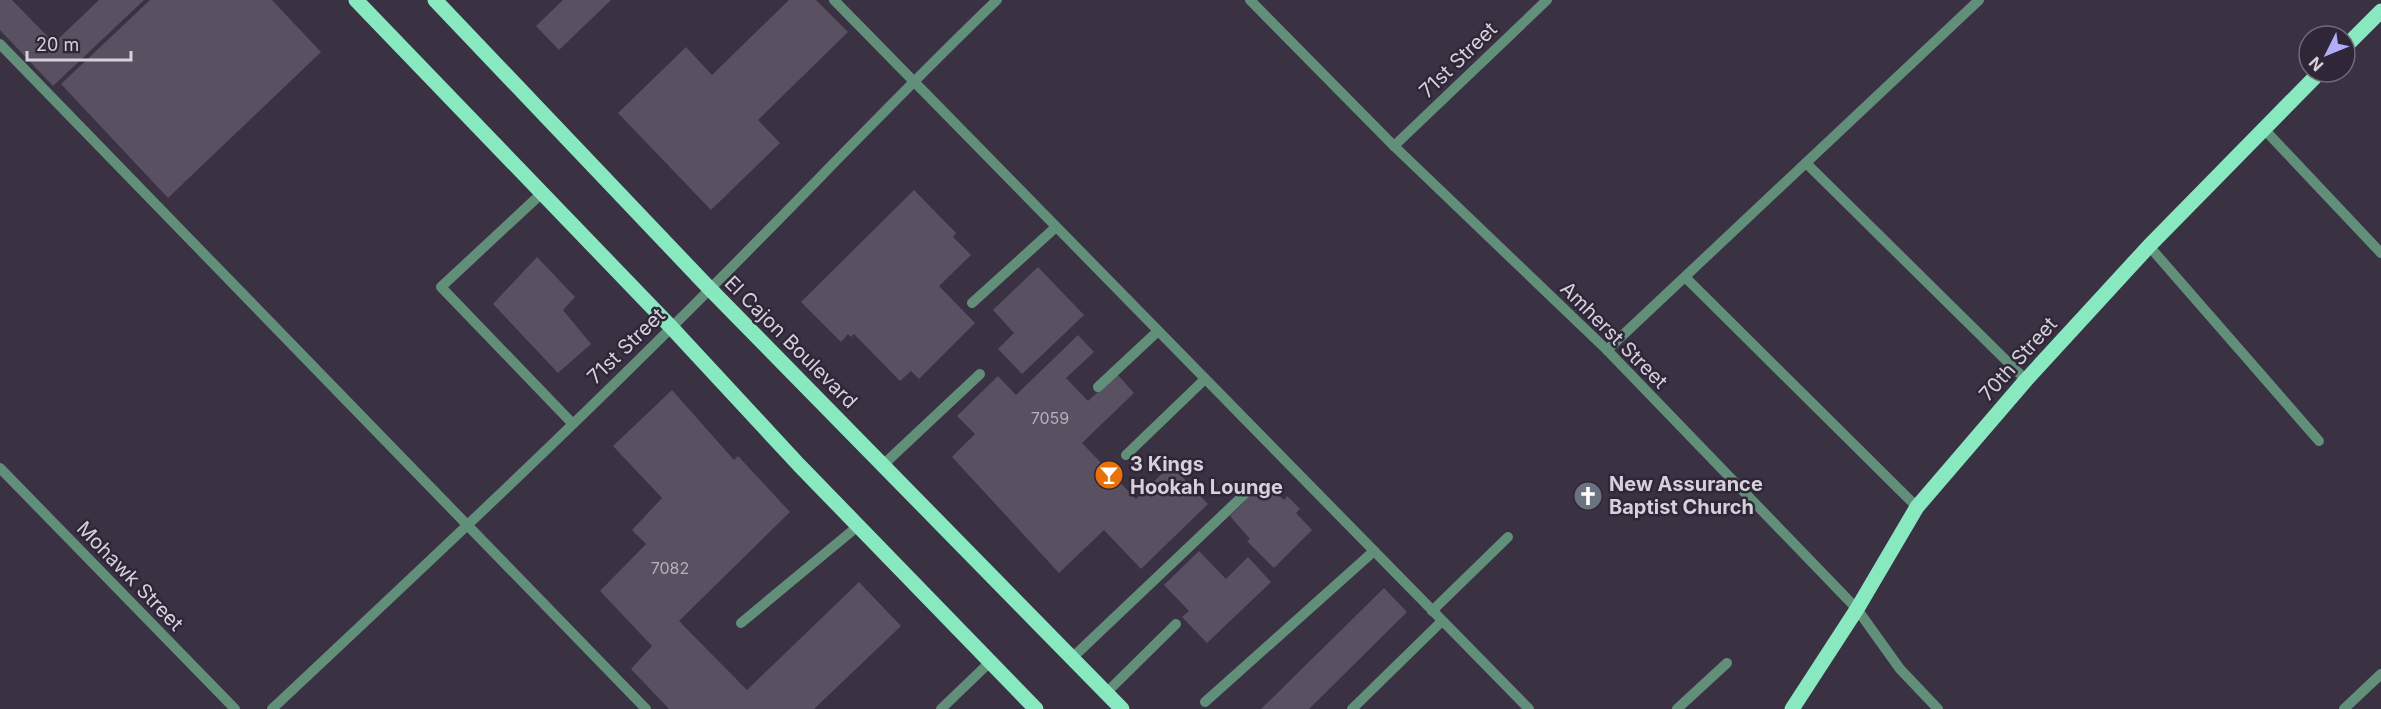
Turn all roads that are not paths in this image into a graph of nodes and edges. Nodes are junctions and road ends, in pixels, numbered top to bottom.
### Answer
1 (356, 0) edge
2 (435, 0) edge
3 (834, 0) edge
4 (997, 0) edge
5 (1250, 0) edge
6 (1547, 0) edge
7 (1979, 0) edge
8 (2381, 11) edge
9 (2357, 35) edge
10 (0, 44) edge
11 (913, 81) junction
12 (2308, 84) edge
13 (2263, 129) junction
14 (1394, 146) junction
15 (1806, 163) junction
16 (542, 192) junction
17 (1056, 227) junction
18 (2149, 246) junction
19 (2381, 253) edge
20 (1685, 277) junction
21 (710, 289) junction
22 (972, 303) dead end
23 (671, 327) junction
24 (1158, 331) junction
25 (1607, 351) junction
26 (980, 374) dead end
27 (1205, 379) junction
28 (2026, 380) junction
29 (1098, 387) dead end
30 (572, 423) junction
31 (2319, 441) dead end
32 (1126, 455) dead end
33 (882, 465) junction
34 (0, 468) edge
35 (1248, 491) dead end
36 (1917, 507) junction
37 (468, 525) junction
38 (858, 526) junction
39 (1508, 537) dead end
40 (1374, 551) junction
41 (1857, 609) junction
42 (1432, 611) junction
43 (1442, 621) junction
44 (741, 623) dead end
45 (1176, 624) dead end
46 (1072, 658) junction
47 (990, 662) junction
48 (1727, 663) dead end
49 (2381, 674) edge
50 (1106, 693) junction
51 (1205, 702) dead end
52 (1934, 708) edge
53 (235, 709) edge
54 (272, 709) edge
55 (646, 709) edge
56 (941, 709) edge
57 (1036, 709) edge
58 (1122, 709) edge
59 (1352, 709) edge
60 (1529, 709) edge
61 (1677, 709) edge
62 (1792, 709) edge
63 (2344, 709) edge

1 - 16 main road
2 - 21 main road, El Cajon Boulevard
3 - 11 street
4 - 11 street, 71st Street
5 - 14 street, Amherst Street
6 - 14 street, 71st Street
7 - 15 street
8 - 9 main road
10 - 37 street
11 - 17 street
11 - 21 street, 71st Street
12 - 13 main road, 70th Street
13 - 18 main road, 70th Street
13 - 19 street
14 - 25 street, Amherst Street
15 - 20 street
15 - 28 street
16 - 23 main road
16 - 30 street
17 - 22 street
17 - 24 street
18 - 28 main road, 70th Street
18 - 31 street
20 - 25 street
20 - 36 street
21 - 23 street, 71st Street
21 - 33 main road, El Cajon Boulevard
23 - 30 street, 71st Street
23 - 38 main road
24 - 27 street
24 - 29 street
25 - 41 street, Amherst Street
26 - 33 street
27 - 32 street
27 - 40 street
28 - 36 main road, 70th Street
30 - 37 street, 71st Street
33 - 46 main road, El Cajon Boulevard
34 - 53 street, Mohawk Street
35 - 46 street
36 - 41 main road, 70th Street
37 - 54 street, 71st Street
37 - 55 street
38 - 44 street
38 - 47 main road
39 - 42 street
40 - 42 street
40 - 51 street
41 - 52 street, Amherst Street
41 - 62 main road, 70th Street
42 - 43 street
43 - 59 street
43 - 60 street
45 - 50 street
46 - 50 main road, El Cajon Boulevard
47 - 56 street
47 - 57 main road
48 - 61 street
49 - 63 street
50 - 58 main road, El Cajon Boulevard

